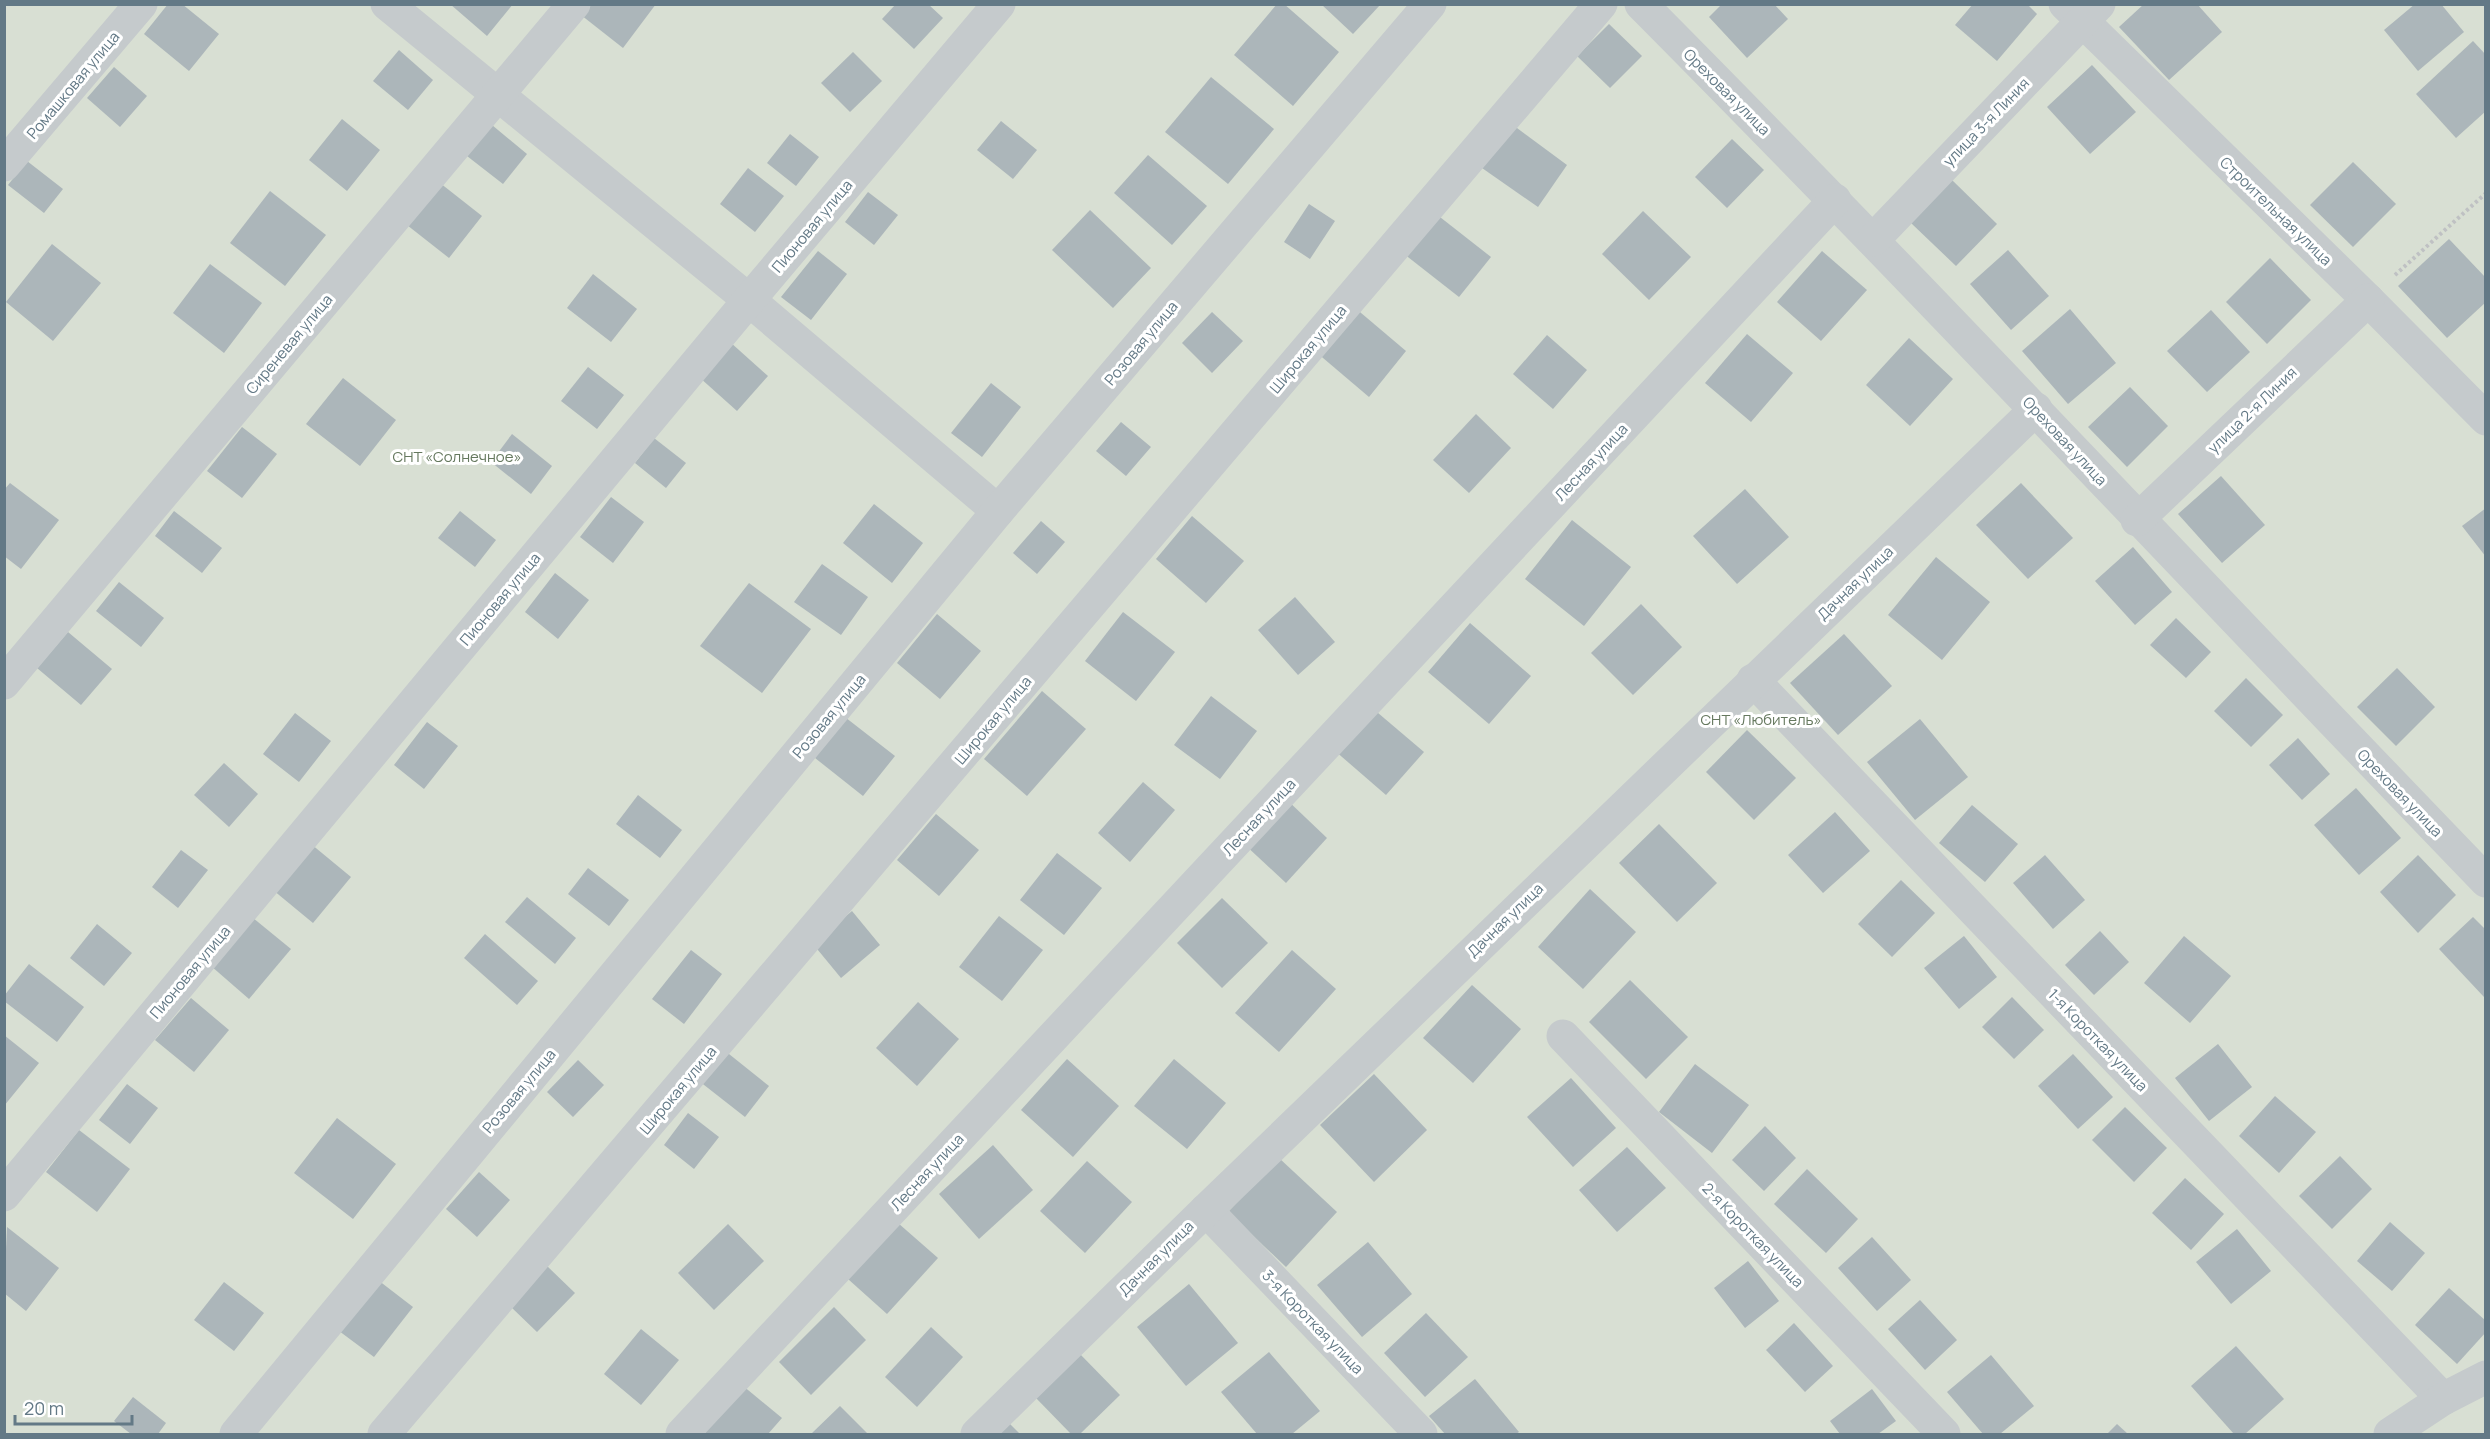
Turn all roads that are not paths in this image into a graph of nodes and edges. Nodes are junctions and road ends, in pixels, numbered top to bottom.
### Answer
1 (141, 4) edge
2 (387, 4) edge
3 (574, 4) edge
4 (999, 4) edge
5 (1430, 4) edge
6 (1601, 4) edge
7 (1641, 4) edge
8 (2082, 10) edge
9 (498, 95) junction
10 (4, 165) edge
11 (1836, 200) junction
12 (1873, 240) junction
13 (749, 300) junction
14 (2368, 300) junction
15 (2036, 409) junction
16 (2486, 419) edge
17 (998, 512) junction
18 (2137, 519) junction
19 (1753, 680) junction
20 (4, 683) edge
21 (2486, 881) edge
22 (1563, 1036) dead end
23 (4, 1195) edge
24 (1206, 1210) junction
25 (2486, 1377) edge
26 (2443, 1399) junction
27 (236, 1434) edge
28 (384, 1434) edge
29 (682, 1434) edge
30 (977, 1434) edge
31 (1421, 1434) edge
32 (1944, 1434) edge
33 (2390, 1434) edge

1 - 10 street, Ромашковая улица
2 - 9 street
3 - 9 street, Сиреневая улица
4 - 13 street, Пионовая улица
5 - 17 street, Розовая улица
6 - 28 street, Широкая улица
7 - 11 street, Ореховая улица
8 - 12 street, улица 3-я Линия
8 - 14 street, Строительная улица
9 - 13 street
9 - 20 street, Сиреневая улица
11 - 12 street, Ореховая улица
11 - 29 street, Лесная улица
12 - 15 street, Ореховая улица
13 - 17 street
13 - 23 street, Пионовая улица
14 - 16 street, Строительная улица
14 - 18 street, улица 2-я Линия
15 - 18 street, Ореховая улица
15 - 19 street, Дачная улица
17 - 27 street, Розовая улица
18 - 21 street, Ореховая улица
19 - 24 street, Дачная улица
19 - 26 street, 1-я Короткая улица
22 - 32 street, 2-я Короткая улица
24 - 30 street, Дачная улица
24 - 31 street, 3-я Короткая улица
25 - 26 street
26 - 33 street

